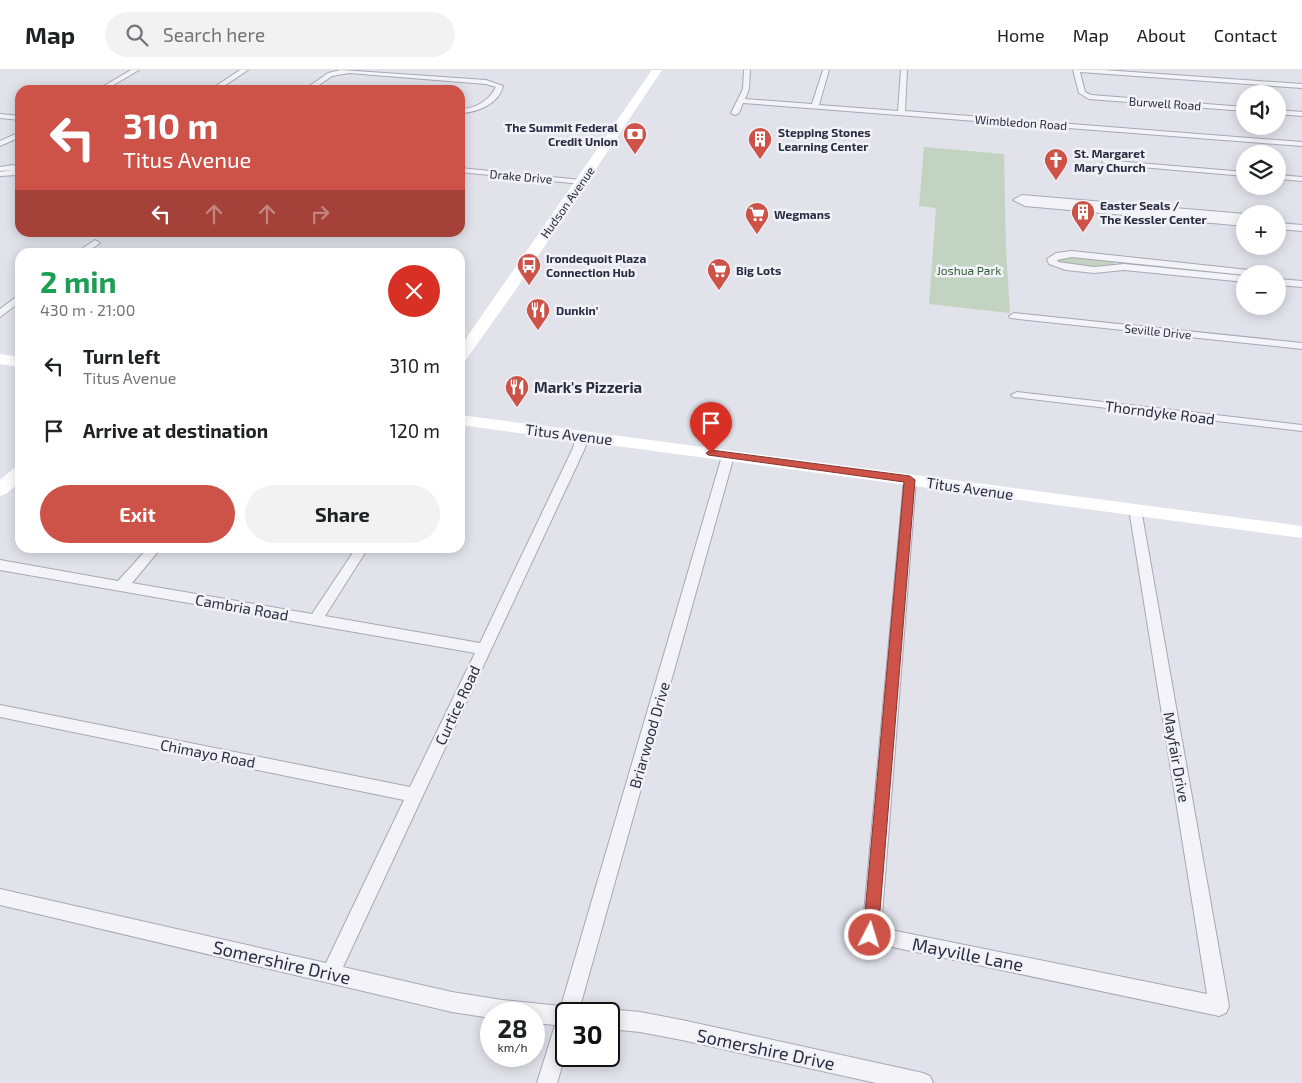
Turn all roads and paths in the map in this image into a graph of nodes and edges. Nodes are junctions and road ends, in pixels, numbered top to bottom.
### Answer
1 (136, 70) edge
2 (245, 70) edge
3 (352, 70) edge
4 (657, 70) edge
5 (747, 70) edge
6 (826, 70) edge
7 (904, 70) edge
8 (1076, 70) edge
9 (109, 85) edge
10 (221, 85) edge
11 (314, 85) edge
12 (1302, 86) edge
13 (740, 101) junction
14 (815, 107) junction
15 (1236, 108) edge
16 (465, 110) edge
17 (735, 113) dead end
18 (901, 113) junction
19 (1286, 113) edge
20 (1302, 114) edge
21 (0, 116) edge
22 (15, 118) edge
23 (15, 136) edge
24 (0, 144) edge
25 (1302, 144) edge
26 (1106, 162) dead end
27 (0, 168) edge
28 (15, 168) edge
29 (465, 170) edge
30 (15, 171) edge
31 (1236, 173) edge
32 (0, 174) edge
33 (1286, 178) edge
34 (1302, 179) edge
35 (582, 182) junction
36 (1236, 217) edge
37 (1286, 221) edge
38 (1236, 222) edge
39 (1302, 222) edge
40 (1286, 227) edge
41 (1302, 228) edge
42 (95, 243) dead end
43 (88, 248) edge
44 (1128, 264) junction
45 (1236, 272) edge
46 (1286, 277) edge
47 (1236, 278) edge
48 (1302, 278) edge
49 (1286, 283) edge
50 (1302, 284) edge
51 (15, 302) edge
52 (0, 314) edge
53 (1014, 316) dead end
54 (1302, 346) edge
55 (465, 351) edge
56 (0, 359) edge
57 (15, 361) edge
58 (1017, 395) dead end
59 (465, 421) edge
60 (1302, 428) edge
61 (582, 436) junction
62 (728, 456) junction
63 (15, 476) edge
64 (910, 480) junction
65 (2, 486) edge
66 (1135, 509) junction
67 (1302, 532) edge
68 (151, 553) edge
69 (359, 553) edge
70 (0, 565) edge
71 (121, 586) junction
72 (316, 620) junction
73 (484, 649) junction
74 (0, 711) edge
75 (415, 795) junction
76 (0, 897) edge
77 (331, 974) junction
78 (571, 1002) edge
79 (1220, 1006) joint
80 (555, 1014) edge
81 (620, 1020) edge
82 (555, 1056) edge
83 (547, 1083) edge
84 (923, 1083) edge

1 - 9 street
2 - 10 street
3 - 11 street
3 - 16 street
4 - 35 main road, Hudson Avenue
5 - 13 street
6 - 14 street
7 - 18 street
8 - 12 street
8 - 15 street, Burwell Road
13 - 14 street, Wimbledon Road
13 - 17 street
14 - 18 street, Wimbledon Road
18 - 25 street, Wimbledon Road
19 - 20 street
21 - 22 street
23 - 24 street
26 - 31 street
27 - 28 street
29 - 35 street, Drake Drive
30 - 32 street
33 - 34 street
35 - 55 main road, Hudson Avenue
36 - 38 street
37 - 39 street
40 - 41 street
42 - 43 street
44 - 44 street
44 - 45 street
44 - 47 street
46 - 48 street
49 - 50 street
51 - 52 street
53 - 54 street, Seville Drive
56 - 57 main road
58 - 60 street, Thorndyke Road
59 - 61 main road, Titus Avenue
61 - 62 main road, Titus Avenue
61 - 73 street, Curtice Road
62 - 64 main road, Titus Avenue
62 - 78 street, Briarwood Drive
63 - 65 main road
64 - 66 main road, Titus Avenue
64 - 79 street, Mayville Lane
66 - 67 main road, Titus Avenue
66 - 79 street, Mayfair Drive
68 - 71 street
69 - 72 street
70 - 71 street, Cambria Road
71 - 72 street, Cambria Road
72 - 73 street, Cambria Road
73 - 75 street, Curtice Road
74 - 75 street, Chimayo Road
75 - 77 street, Curtice Road
76 - 77 street, Somershire Drive
77 - 80 street, Somershire Drive
81 - 84 street, Somershire Drive
82 - 83 street

